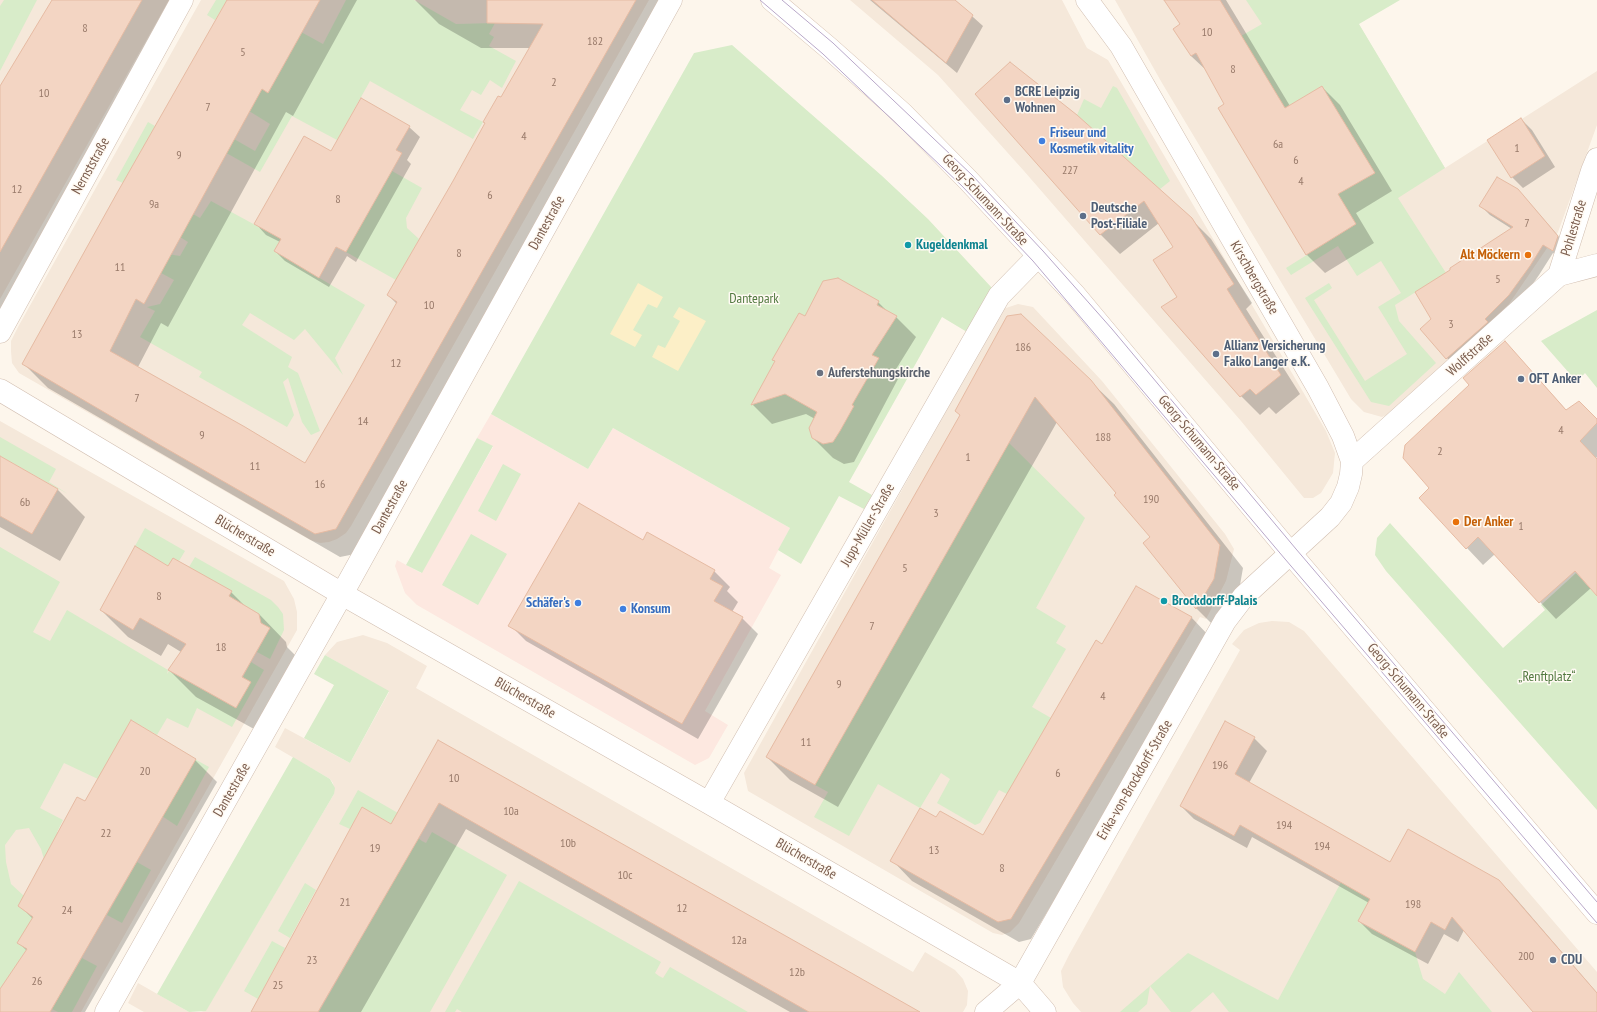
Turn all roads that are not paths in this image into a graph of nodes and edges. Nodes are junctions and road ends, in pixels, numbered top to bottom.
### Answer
1 (182, 0) edge
2 (671, 0) edge
3 (772, 0) edge
4 (1087, 0) edge
5 (1597, 159) edge
6 (1038, 256) junction
7 (1597, 265) edge
8 (1559, 275) junction
9 (0, 332) edge
10 (0, 390) edge
11 (1352, 461) junction
12 (1291, 554) junction
13 (342, 594) junction
14 (709, 803) junction
15 (1597, 914) edge
16 (1020, 983) junction
17 (106, 1012) edge
18 (986, 1012) edge
19 (1045, 1012) edge

1 - 9 street, Nernststraße
2 - 13 street, Dantestraße
3 - 6 street, Georg-Schumann-Straße
4 - 11 street, Kirschbergstraße
5 - 8 street, Pohlestraße
6 - 12 street, Georg-Schumann-Straße
6 - 14 street, Jupp-Müller-Straße
7 - 8 street, Wolffstraße
8 - 11 street, Wolffstraße
10 - 13 street, Blücherstraße
11 - 12 street, Kirschbergstraße
12 - 15 street, Georg-Schumann-Straße
12 - 16 street, Erika-von-Brockdorff-Straße
13 - 14 street, Blücherstraße
13 - 17 street, Dantestraße
14 - 16 street, Blücherstraße
16 - 18 street, Erika-von-Brockdorff-Straße
16 - 19 street, Blücherstraße

